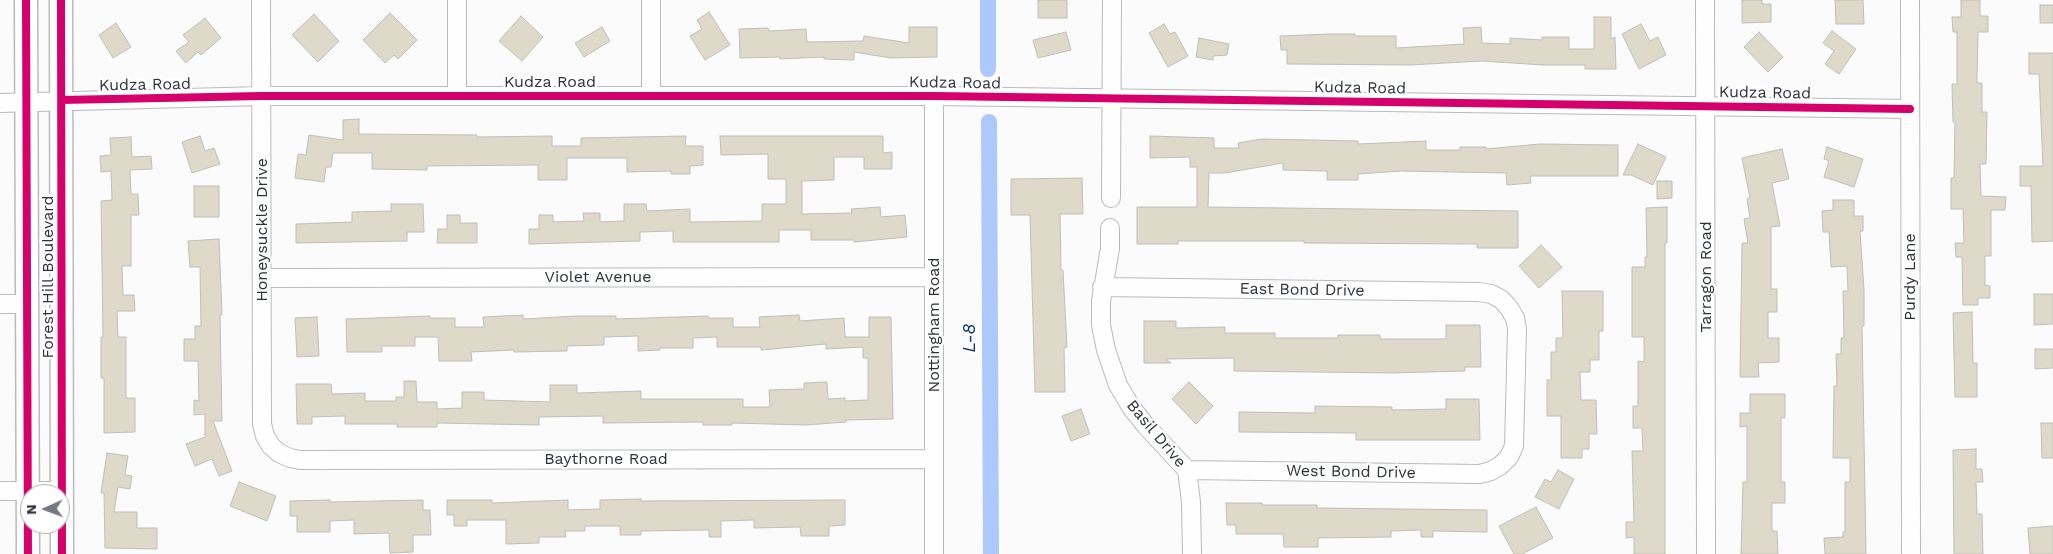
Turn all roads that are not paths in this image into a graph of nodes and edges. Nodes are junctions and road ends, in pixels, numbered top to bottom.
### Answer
1 (26, 0) edge
2 (62, 0) edge
3 (261, 0) edge
4 (457, 0) edge
5 (651, 0) edge
6 (1112, 0) edge
7 (1705, 0) edge
8 (1910, 0) edge
9 (652, 95) junction
10 (261, 96) junction
11 (457, 96) junction
12 (934, 96) junction
13 (1112, 99) junction
14 (61, 100) junction
15 (0, 103) edge
16 (26, 103) junction
17 (1705, 106) junction
18 (1910, 109) junction
19 (1111, 198) dead end
20 (1110, 228) dead end
21 (934, 276) junction
22 (262, 278) junction
23 (1102, 287) junction
24 (0, 304) edge
25 (27, 304) junction
26 (279, 453) joint
27 (1509, 457) joint
28 (934, 459) junction
29 (1187, 470) junction
30 (28, 484) edge
31 (62, 484) edge
32 (0, 491) edge
33 (20, 491) edge
34 (28, 534) edge
35 (62, 534) edge
36 (28, 554) edge
37 (62, 554) edge
38 (934, 554) edge
39 (1192, 554) edge
40 (1706, 554) edge
41 (1910, 554) edge

1 - 16 main road, Forest Hill Boulevard
2 - 14 main road, Forest Hill Boulevard
3 - 10 street, Honeysuckle Drive
4 - 11 street
5 - 9 street
6 - 13 street
7 - 17 street, Tarragon Road
8 - 18 street, Purdy Lane
9 - 11 street, Kudza Road
9 - 12 street, Kudza Road
10 - 11 street, Kudza Road
10 - 14 street, Kudza Road
10 - 22 street, Honeysuckle Drive
12 - 13 street, Kudza Road
12 - 21 street, Nottingham Road
13 - 17 street, Kudza Road
13 - 19 street
14 - 16 street, Kudza Road
14 - 31 main road, Forest Hill Boulevard
15 - 16 street, Kudza Road
16 - 25 main road, Forest Hill Boulevard
17 - 18 street, Kudza Road
17 - 40 street, Tarragon Road
18 - 41 street, Purdy Lane
20 - 23 street, Basil Drive
21 - 22 street, Violet Avenue
21 - 28 street, Nottingham Road
22 - 26 street, Honeysuckle Drive
23 - 27 street, East Bond Drive
23 - 29 street, Basil Drive
24 - 25 street
25 - 30 main road, Forest Hill Boulevard
26 - 28 street, Baythorne Road
27 - 29 street, West Bond Drive
28 - 38 street, Nottingham Road
29 - 39 street, Basil Drive
32 - 33 street
34 - 36 main road, Forest Hill Boulevard
35 - 37 main road, Forest Hill Boulevard

